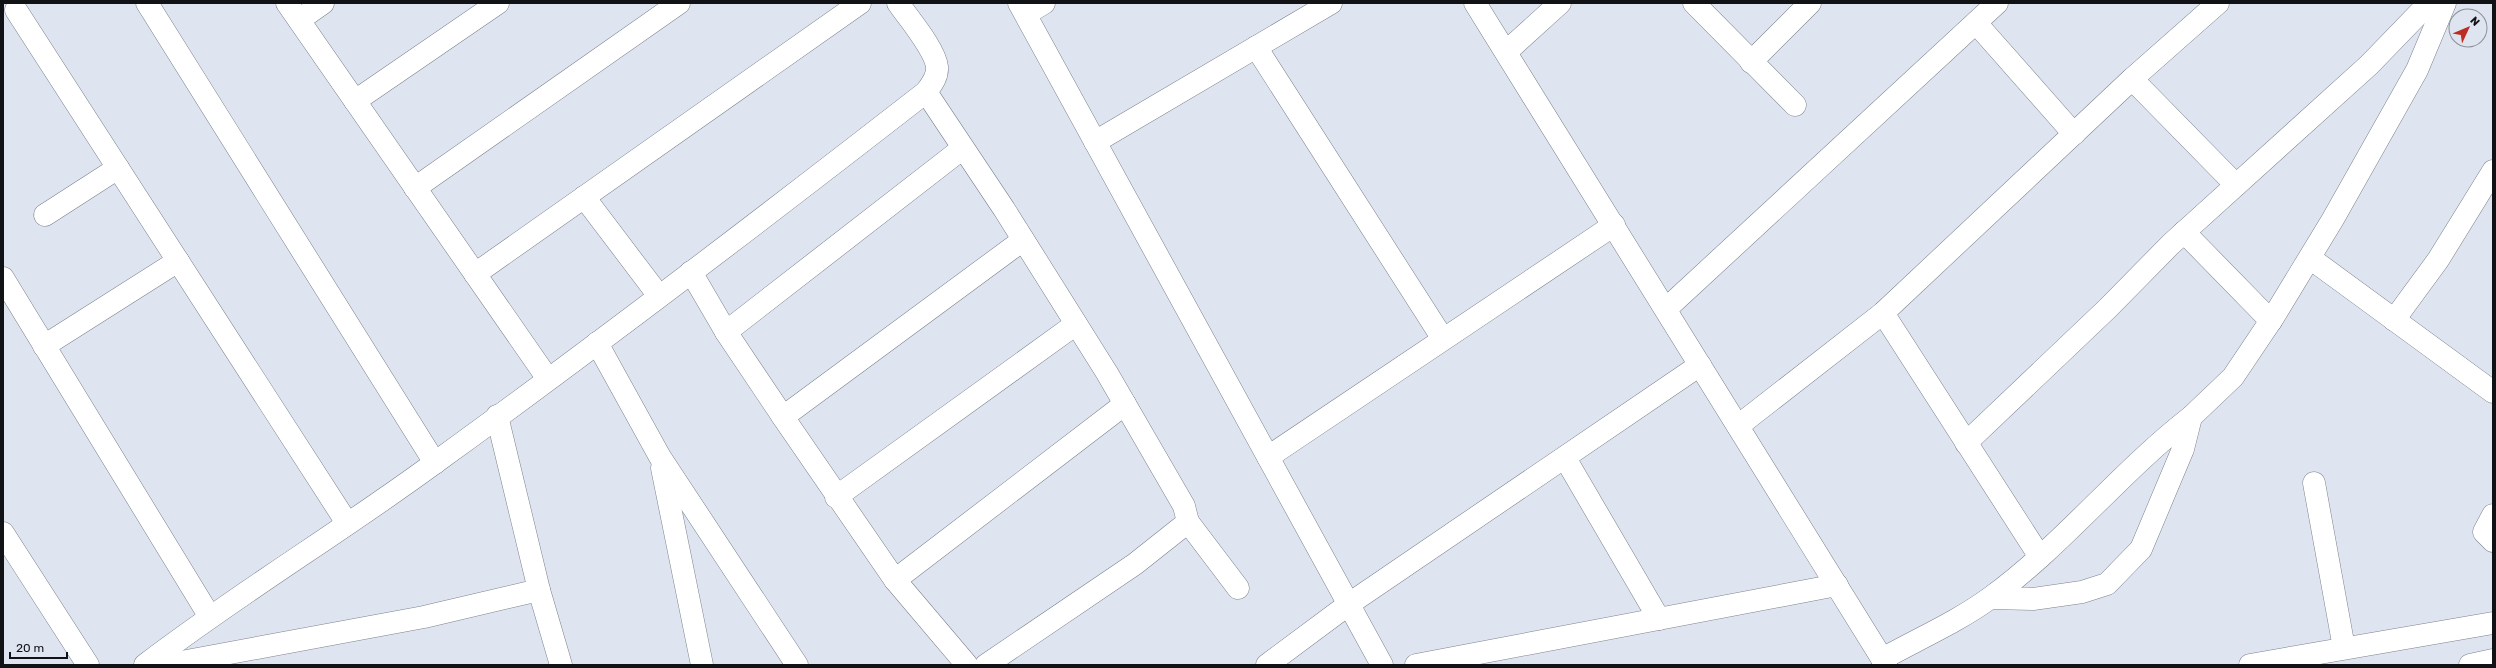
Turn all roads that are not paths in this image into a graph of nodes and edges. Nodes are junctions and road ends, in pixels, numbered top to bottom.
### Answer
1 (147, 3) edge
2 (323, 3) edge
3 (678, 3) edge
4 (860, 3) edge
5 (898, 3) edge
6 (1044, 3) edge
7 (1331, 3) edge
8 (1475, 3) edge
9 (1560, 3) edge
10 (1694, 3) edge
11 (1810, 3) edge
12 (1997, 3) edge
13 (2217, 3) edge
14 (2429, 3) edge
15 (2445, 3) edge
16 (492, 4) edge
17 (1022, 9) edge
18 (16, 10) dead end
19 (293, 11) edge
20 (1976, 23) junction
21 (1256, 47) junction
22 (1506, 52) junction
23 (1751, 62) junction
24 (2132, 79) junction
25 (926, 92) junction
26 (355, 101) junction
27 (1795, 105) dead end
28 (2074, 134) junction
29 (1095, 142) junction
30 (963, 148) junction
31 (118, 168) junction
32 (2493, 171) edge
33 (2236, 185) junction
34 (415, 188) junction
35 (584, 197) junction
36 (45, 215) dead end
37 (1614, 225) junction
38 (2184, 232) junction
39 (1023, 240) junction
40 (2310, 258) junction
41 (178, 261) junction
42 (691, 272) junction
43 (475, 274) junction
44 (3, 278) edge
45 (659, 296) junction
46 (1666, 309) junction
47 (1883, 313) junction
48 (2394, 320) junction
49 (2271, 321) junction
50 (1076, 324) junction
51 (726, 332) junction
52 (1443, 339) junction
53 (598, 343) junction
54 (44, 346) junction
55 (1700, 365) junction
56 (548, 379) junction
57 (2493, 392) edge
58 (1125, 404) junction
59 (497, 416) junction
60 (783, 417) junction
61 (2191, 417) junction
62 (1738, 426) junction
63 (1966, 443) junction
64 (660, 457) junction
65 (1268, 457) junction
66 (1565, 458) junction
67 (435, 463) junction
68 (2314, 483) dead end
69 (836, 496) junction
70 (2493, 515) edge
71 (1188, 522) junction
72 (348, 523) junction
73 (3, 533) edge
74 (2493, 541) edge
75 (2040, 557) junction
76 (895, 580) junction
77 (1836, 585) junction
78 (1238, 588) dead end
79 (540, 590) junction
80 (1990, 598) junction
81 (1349, 604) junction
82 (210, 617) junction
83 (1659, 619) junction
84 (2493, 623) edge
85 (2344, 648) junction
86 (2493, 660) edge
87 (1884, 662) edge
88 (88, 665) edge
89 (144, 665) edge
90 (165, 665) edge
91 (561, 665) edge
92 (702, 665) edge
93 (797, 665) edge
94 (967, 665) edge
95 (986, 665) edge
96 (1267, 665) edge
97 (1382, 665) edge
98 (1416, 665) edge
99 (2250, 665) edge
100 (2470, 665) edge

1 - 67 main road
2 - 19 main road
3 - 34 main road
4 - 35 main road
5 - 25 main road
6 - 17 main road
7 - 21 main road
8 - 22 main road
9 - 22 main road
10 - 23 main road
11 - 23 main road
12 - 20 main road
13 - 24 main road
14 - 33 main road
15 - 40 main road
16 - 26 main road
17 - 29 main road
18 - 31 main road
19 - 26 main road
20 - 28 main road
20 - 46 main road
21 - 29 main road
21 - 52 main road
22 - 37 main road
23 - 27 main road
24 - 28 main road
24 - 33 main road
25 - 30 main road
25 - 42 main road
26 - 34 main road
28 - 47 main road
29 - 65 main road
30 - 39 main road
30 - 51 main road
31 - 36 main road
31 - 41 main road
32 - 48 main road
33 - 38 main road
34 - 43 main road
35 - 43 main road
35 - 45 main road
37 - 46 main road
37 - 52 main road
38 - 49 main road
38 - 63 main road
39 - 50 main road
39 - 60 main road
40 - 48 main road
40 - 49 main road
41 - 54 main road
41 - 72 main road
42 - 45 main road
42 - 51 main road
43 - 56 main road
44 - 54 main road
45 - 53 main road
46 - 55 main road
47 - 62 main road
47 - 63 main road
48 - 57 main road
49 - 61 main road
50 - 58 main road
50 - 69 main road
51 - 60 main road
52 - 65 main road
53 - 56 main road
53 - 64 main road
54 - 82 main road
55 - 62 main road
55 - 66 main road
56 - 59 main road
58 - 71 main road
58 - 76 main road
59 - 67 main road
59 - 79 main road
60 - 69 main road
61 - 75 main road
61 - 80 main road
62 - 77 main road
63 - 75 main road
64 - 92 main road
64 - 93 main road
65 - 81 main road
66 - 81 main road
66 - 83 main road
67 - 72 main road
68 - 85 main road
69 - 76 main road
70 - 74 main road
71 - 78 main road
71 - 95 main road
72 - 82 main road
73 - 88 main road
75 - 80 main road
76 - 94 main road
77 - 83 main road
77 - 87 main road
79 - 90 main road
79 - 91 main road
80 - 87 main road
81 - 96 main road
81 - 97 main road
82 - 89 main road
83 - 98 main road
84 - 85 main road
85 - 99 main road
86 - 100 main road

